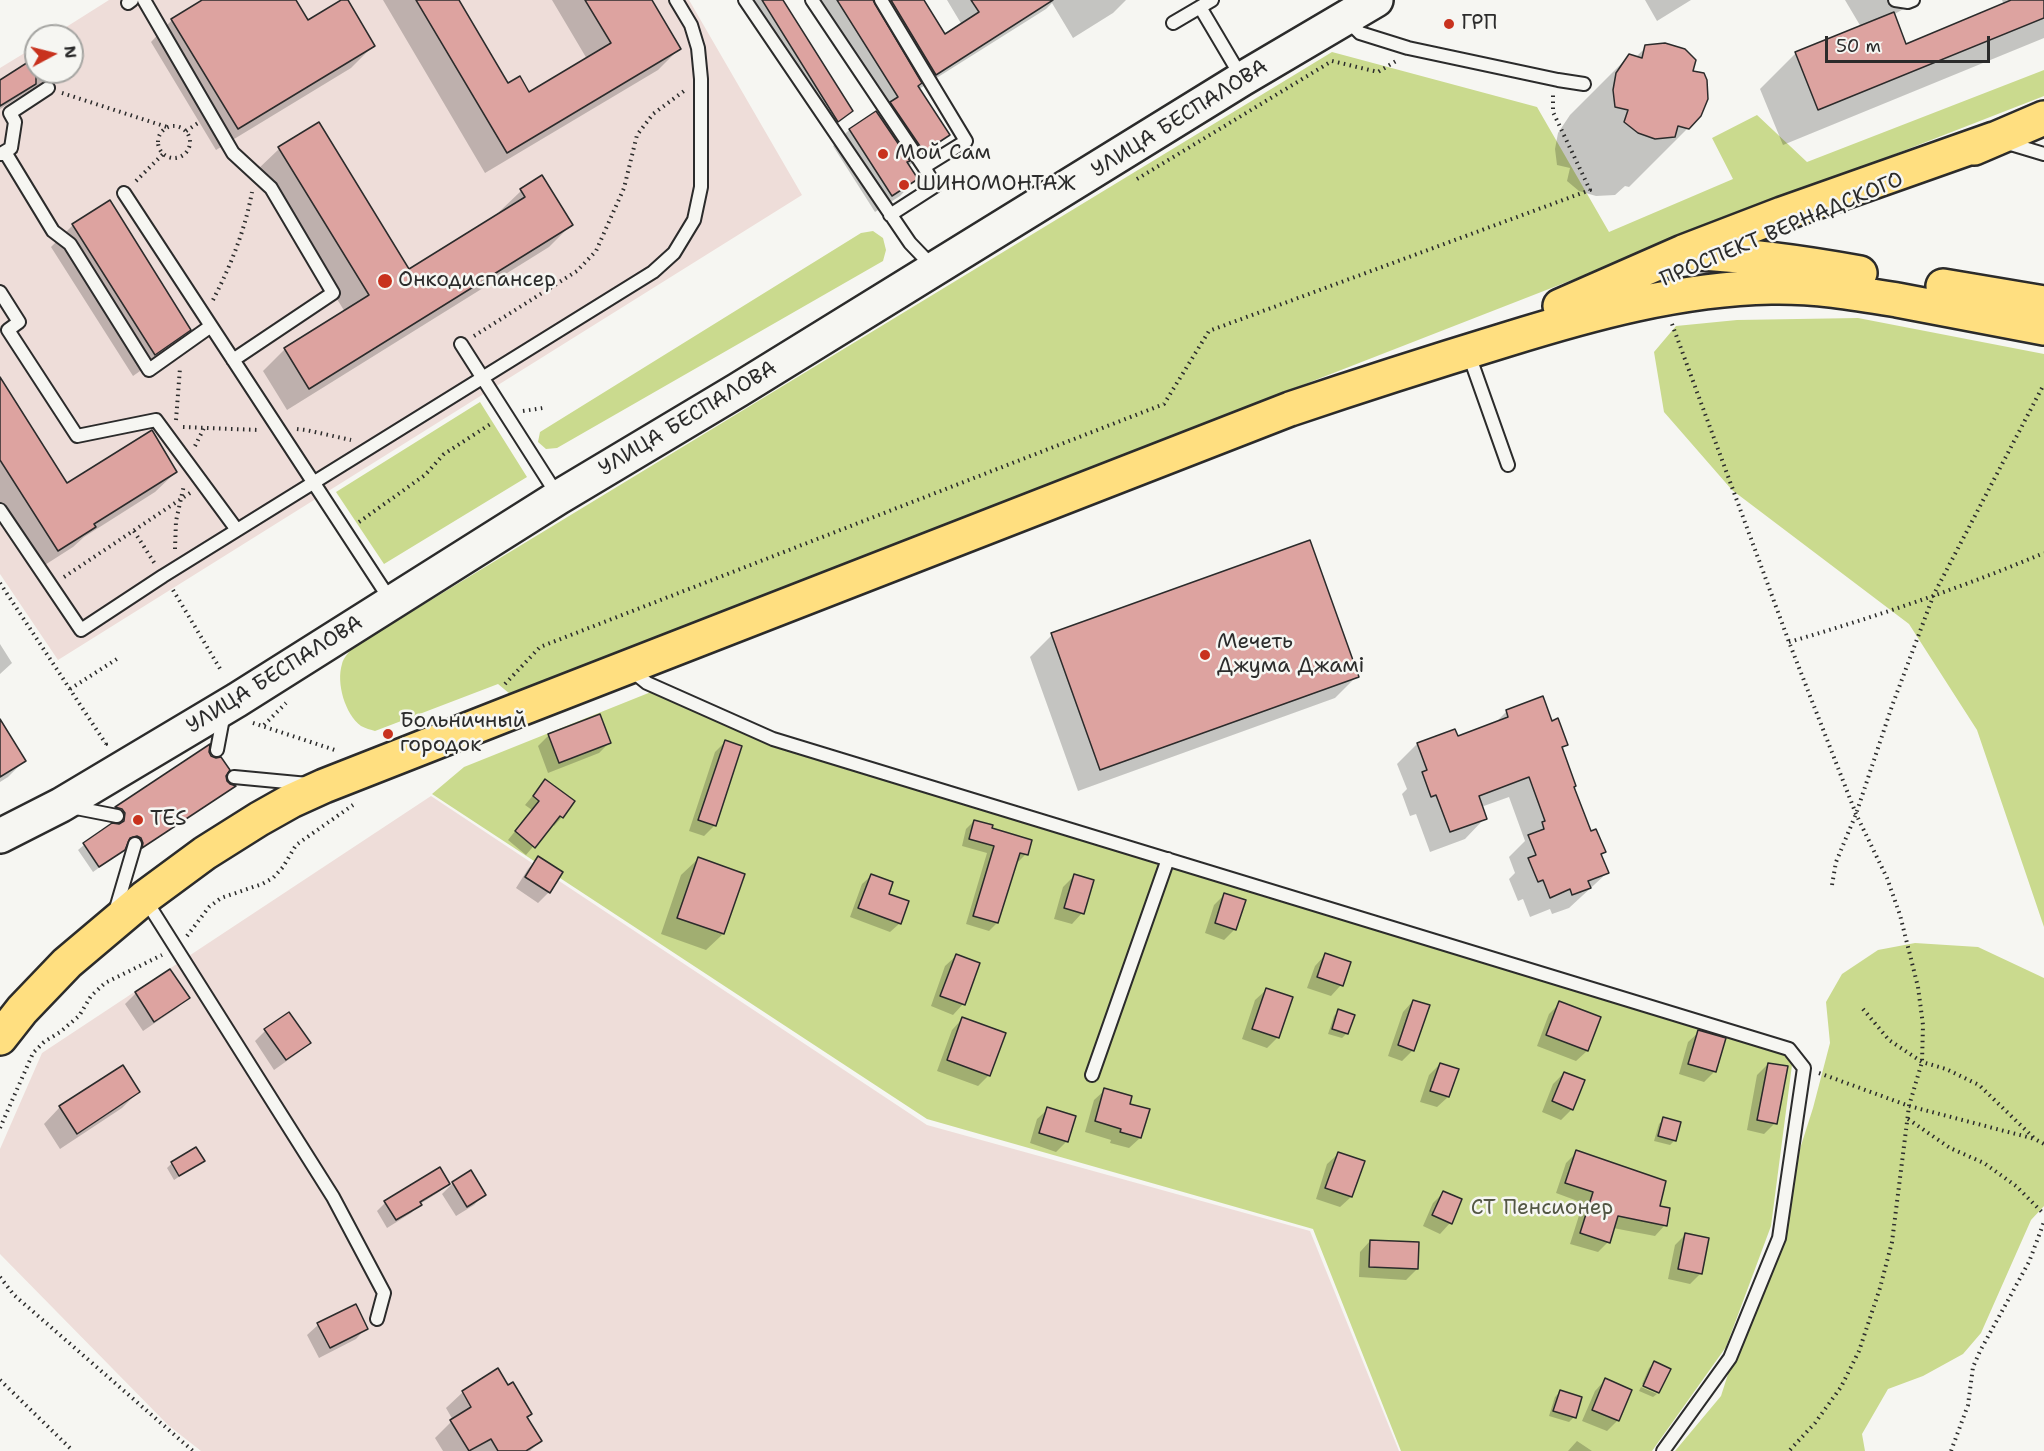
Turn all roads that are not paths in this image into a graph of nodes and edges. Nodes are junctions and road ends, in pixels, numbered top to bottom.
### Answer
1 (144, 0) edge
2 (676, 0) edge
3 (745, 0) edge
4 (812, 0) edge
5 (881, 0) edge
6 (1212, 0) edge
7 (1376, 0) edge
8 (1894, 0) edge
9 (1913, 0) edge
10 (1200, 7) junction
11 (1345, 19) junction
12 (1173, 23) dead end
13 (1242, 80) junction
14 (1584, 84) dead end
15 (48, 88) road end
16 (2044, 118) edge
17 (1995, 139) junction
18 (3, 153) edge
19 (2044, 154) edge
20 (924, 167) junction
21 (124, 193) road end
22 (890, 215) junction
23 (1683, 252) junction
24 (1728, 254) junction
25 (935, 269) junction
26 (0, 292) edge
27 (2044, 303) edge
28 (1570, 320) junction
29 (207, 321) junction
30 (2044, 328) edge
31 (461, 344) road end
32 (1467, 351) junction
33 (233, 360) junction
34 (1387, 377) junction
35 (483, 378) junction
36 (1508, 465) dead end
37 (314, 483) junction
38 (559, 497) junction
39 (0, 510) edge
40 (237, 530) junction
41 (392, 602) junction
42 (628, 668) junction
43 (225, 707) junction
44 (217, 750) dead end
45 (234, 777) dead end
46 (324, 786) junction
47 (61, 805) junction
48 (117, 816) dead end
49 (0, 836) edge
50 (135, 844) dead end
51 (1167, 859) junction
52 (144, 898) junction
53 (111, 928) junction
54 (0, 1038) edge
55 (1092, 1076) dead end
56 (377, 1319) dead end
57 (1663, 1451) edge

1 - 33 lane
2 - 35 lane
3 - 22 lane
4 - 20 lane
5 - 20 lane
6 - 10 lane
7 - 11 main road, УЛИЦА БЕСПАЛОВА
8 - 9 lane
10 - 12 lane
10 - 13 lane
11 - 13 main road, УЛИЦА БЕСПАЛОВА
11 - 14 lane
13 - 25 main road, УЛИЦА БЕСПАЛОВА
15 - 18 lane
16 - 17 main road, ПРОСПЕКТ ВЕРНАДСКОГО
17 - 19 lane
17 - 23 main road, ПРОСПЕКТ ВЕРНАДСКОГО
17 - 24 main road, ПРОСПЕКТ ВЕРНАДСКОГО
18 - 29 lane
20 - 22 lane
21 - 29 lane
22 - 25 lane
23 - 24 main road
23 - 34 main road, ПРОСПЕКТ ВЕРНАДСКОГО
24 - 27 main road
24 - 28 main road, ПРОСПЕКТ ВЕРНАДСКОГО
25 - 38 main road, УЛИЦА БЕСПАЛОВА
26 - 40 lane
28 - 30 main road
28 - 32 main road
29 - 33 lane
31 - 35 lane
32 - 34 main road
32 - 36 lane
33 - 37 lane
34 - 42 main road
35 - 37 lane
35 - 38 lane
37 - 40 lane
37 - 41 lane
38 - 41 main road, УЛИЦА БЕСПАЛОВА
39 - 40 lane
41 - 43 main road, УЛИЦА БЕСПАЛОВА
42 - 46 main road
42 - 51 lane
43 - 44 lane
43 - 47 main road, УЛИЦА БЕСПАЛОВА
45 - 46 lane
46 - 52 main road
47 - 48 lane
47 - 49 main road, УЛИЦА БЕСПАЛОВА
50 - 53 lane
51 - 55 lane
51 - 57 lane
52 - 53 main road
52 - 56 lane
53 - 54 main road

